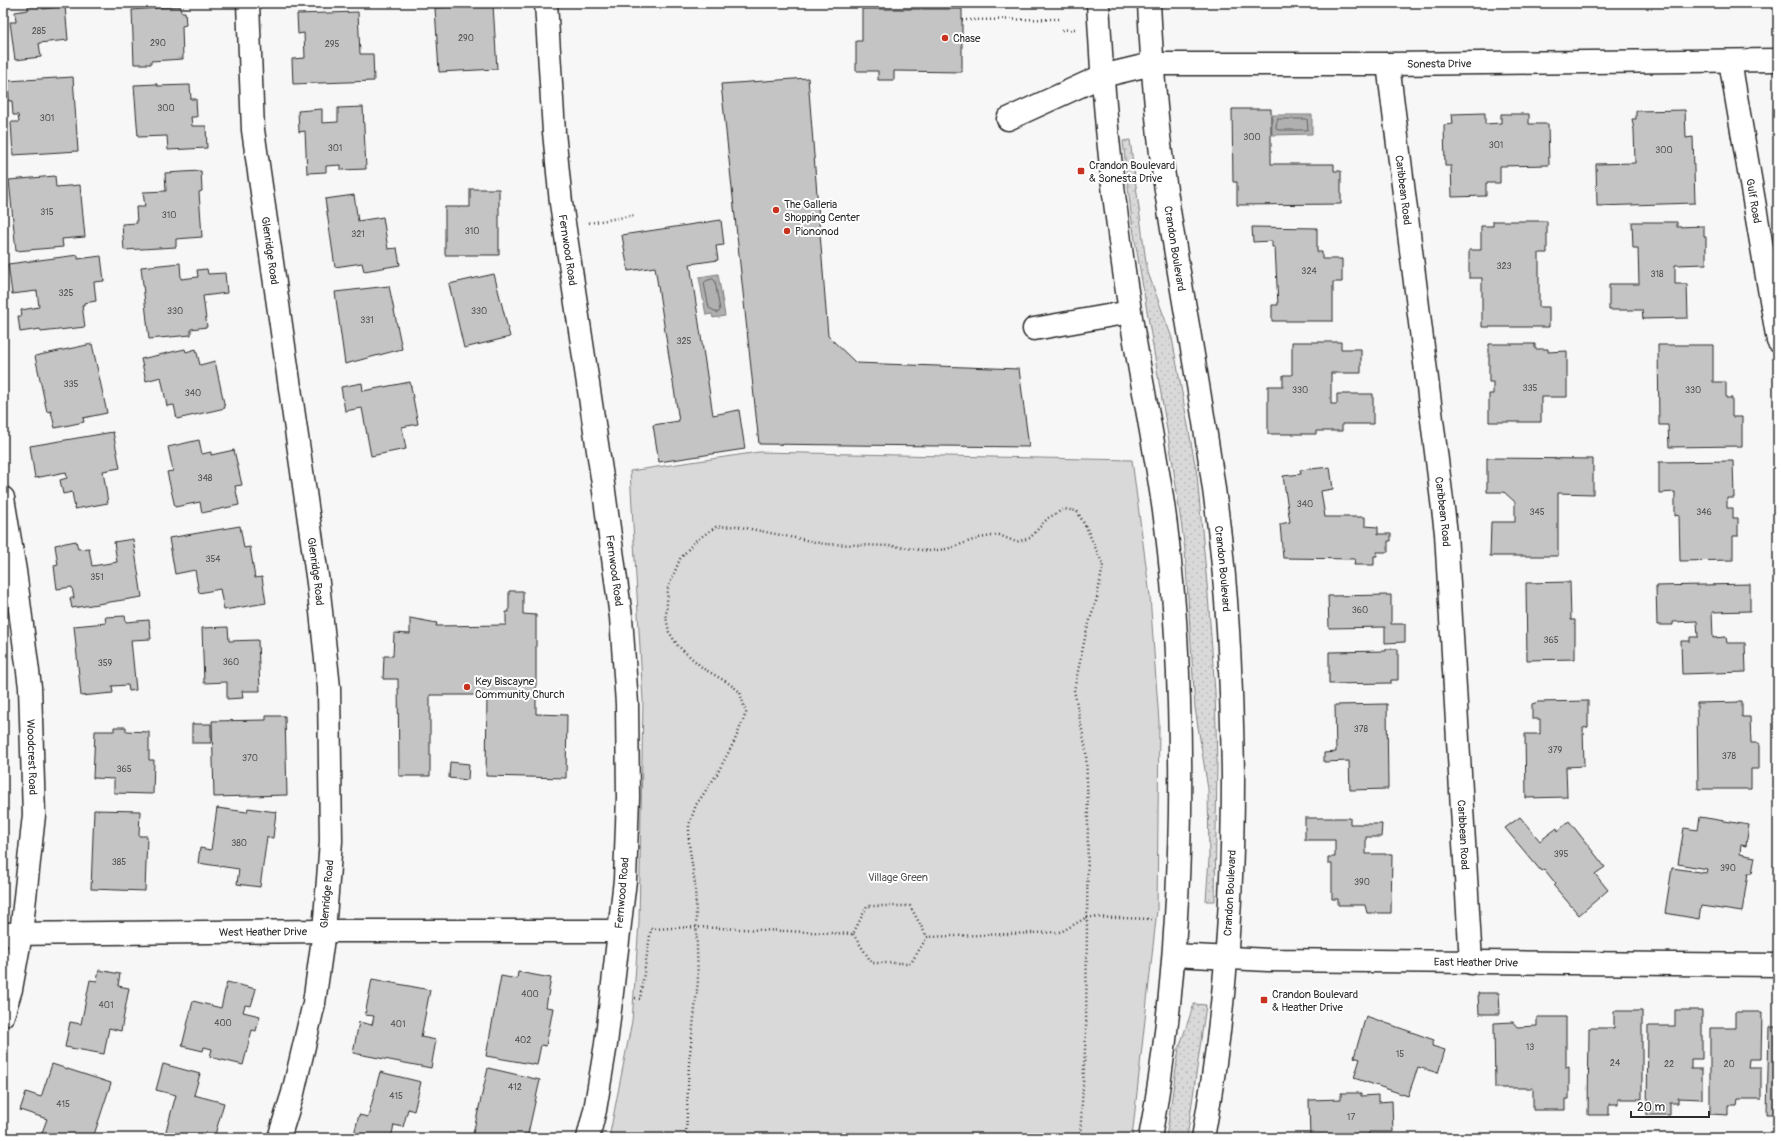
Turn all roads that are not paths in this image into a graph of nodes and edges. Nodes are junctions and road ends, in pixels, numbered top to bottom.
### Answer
1 (248, 3) edge
2 (546, 3) edge
3 (1098, 3) edge
4 (1149, 3) edge
5 (1730, 60) junction
6 (1778, 60) edge
7 (1152, 64) junction
8 (1388, 64) junction
9 (1102, 76) junction
10 (1008, 119) dead end
11 (1130, 312) junction
12 (1034, 329) dead end
13 (1778, 341) edge
14 (3, 498) edge
15 (324, 931) junction
16 (618, 931) junction
17 (12, 934) edge
18 (1174, 955) junction
19 (1227, 957) junction
20 (1471, 963) junction
21 (1778, 965) edge
22 (3, 1015) edge
23 (279, 1138) edge
24 (588, 1138) edge
25 (1150, 1138) edge
26 (1203, 1138) edge

1 - 15 street, Glenridge Road
2 - 16 street, Fernwood Road
3 - 9 street
4 - 7 street, Crandon Boulevard
5 - 6 street, Sonesta Drive
5 - 8 street, Sonesta Drive
5 - 13 street, Gulf Road
7 - 8 street, Sonesta Drive
7 - 9 street, Sonesta Drive
7 - 19 street, Crandon Boulevard
8 - 20 street, Caribbean Road
9 - 10 street, Sonesta Drive
9 - 11 street
11 - 12 street
11 - 18 street
14 - 17 street, Woodcrest Road
15 - 16 street, West Heather Drive
15 - 17 street, West Heather Drive
15 - 23 street, Glenridge Road
16 - 24 street, Fernwood Road
17 - 22 street, Woodcrest Road
18 - 19 street, East Heather Drive
18 - 25 street
19 - 20 street, East Heather Drive
19 - 26 street, Crandon Boulevard
20 - 21 street, East Heather Drive

